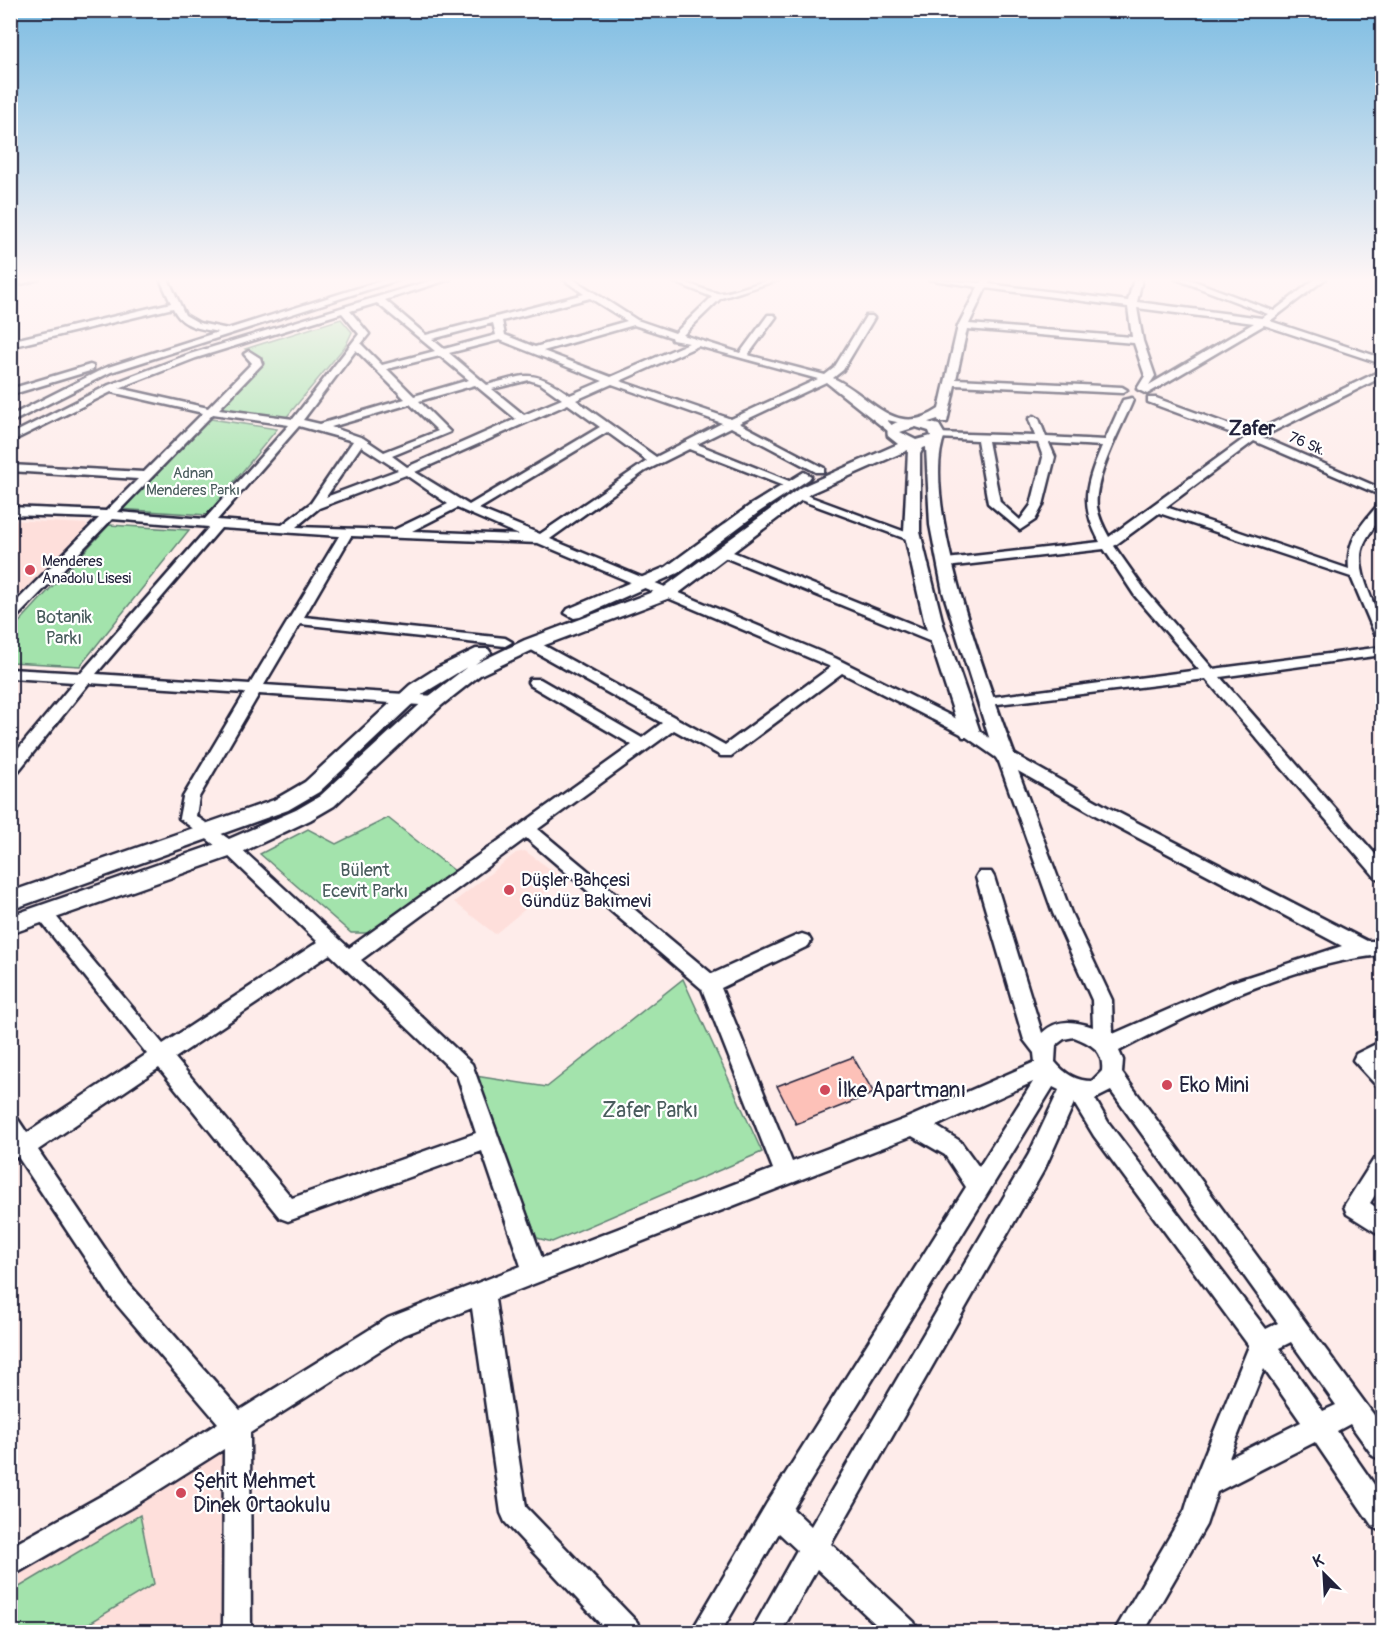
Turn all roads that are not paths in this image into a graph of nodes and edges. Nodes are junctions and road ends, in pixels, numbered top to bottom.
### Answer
1 (127, 356) edge
2 (155, 356) edge
3 (195, 356) edge
4 (251, 356) edge
5 (347, 356) edge
6 (368, 356) edge
7 (432, 356) edge
8 (445, 356) edge
9 (549, 356) edge
10 (667, 356) edge
11 (737, 356) edge
12 (846, 356) edge
13 (956, 356) edge
14 (1143, 356) edge
15 (1206, 356) edge
16 (1367, 356) edge
17 (742, 357) joint
18 (1383, 361) edge
19 (381, 369) junction
20 (1383, 374) edge
21 (825, 379) junction
22 (609, 380) junction
23 (54, 381) junction
24 (950, 382) junction
25 (480, 385) junction
26 (71, 388) junction
27 (110, 389) junction
28 (10, 392) edge
29 (1139, 397) junction
30 (568, 398) junction
31 (412, 399) junction
32 (868, 408) junction
33 (944, 410) junction
34 (211, 411) junction
35 (522, 419) junction
36 (1034, 419) dead end
37 (10, 420) edge
38 (296, 423) junction
39 (732, 423) junction
40 (913, 423) junction
41 (607, 427) junction
42 (320, 428) junction
43 (918, 437) junction
44 (982, 437) junction
45 (1253, 437) junction
46 (10, 439) edge
47 (359, 440) junction
48 (1043, 440) junction
49 (1109, 443) junction
50 (689, 445) junction
51 (383, 456) junction
52 (655, 462) junction
53 (10, 468) edge
54 (820, 470) junction
55 (407, 471) junction
56 (147, 476) junction
57 (795, 490) junction
58 (1383, 493) edge
59 (457, 504) junction
60 (315, 505) junction
61 (1157, 508) junction
62 (1383, 508) edge
63 (470, 509) junction
64 (10, 511) edge
65 (109, 515) junction
66 (213, 524) junction
67 (285, 529) junction
68 (347, 533) junction
69 (394, 534) junction
70 (913, 537) junction
71 (541, 539) junction
72 (1107, 545) junction
73 (723, 552) junction
74 (946, 563) junction
75 (920, 566) junction
76 (1357, 574) junction
77 (646, 582) junction
78 (669, 592) junction
79 (10, 616) edge
80 (296, 620) junction
81 (1383, 634) edge
82 (939, 640) junction
83 (505, 642) junction
84 (531, 644) junction
85 (1383, 651) edge
86 (841, 667) junction
87 (10, 672) edge
88 (1210, 675) junction
89 (86, 677) junction
90 (535, 682) dead end
91 (256, 687) junction
92 (406, 699) junction
93 (435, 701) junction
94 (986, 703) junction
95 (673, 723) junction
96 (970, 732) junction
97 (643, 745) junction
98 (1005, 756) junction
99 (10, 770) edge
100 (528, 830) junction
101 (206, 832) junction
102 (230, 848) junction
103 (1383, 873) edge
104 (985, 877) dead end
105 (10, 901) edge
106 (43, 913) junction
107 (10, 925) edge
108 (802, 941) dead end
109 (332, 943) junction
110 (1363, 948) junction
111 (1383, 948) edge
112 (348, 958) junction
113 (710, 984) junction
114 (1105, 1045) junction
115 (1383, 1050) edge
116 (162, 1057) junction
117 (1047, 1063) junction
118 (1113, 1077) junction
119 (1383, 1078) edge
120 (1074, 1088) junction
121 (10, 1125) edge
122 (912, 1126) junction
123 (489, 1139) junction
124 (17, 1147) edge
125 (1383, 1166) edge
126 (786, 1175) junction
127 (978, 1188) junction
128 (1383, 1225) edge
129 (535, 1272) junction
130 (482, 1293) junction
131 (1295, 1327) junction
132 (1262, 1344) junction
133 (1354, 1409) junction
134 (237, 1426) junction
135 (1318, 1427) junction
136 (1383, 1447) edge
137 (1206, 1483) junction
138 (776, 1512) junction
139 (1383, 1518) edge
140 (814, 1545) junction
141 (10, 1563) edge
142 (237, 1632) edge
143 (627, 1632) edge
144 (705, 1632) edge
145 (765, 1632) edge
146 (904, 1632) edge
147 (1128, 1632) edge

1 - 23 street
2 - 26 street
3 - 27 street
4 - 34 street
5 - 38 street
6 - 19 street
7 - 19 street
8 - 25 street
9 - 22 street
10 - 22 street
11 - 17 street
12 - 21 street
13 - 24 street
14 - 29 street
15 - 29 street
16 - 18 street
17 - 21 street
19 - 31 street
20 - 45 street
21 - 32 street
21 - 39 street
22 - 30 street
22 - 39 street
23 - 26 street
23 - 28 street
24 - 29 street, 76 Sk.
24 - 33 street
25 - 30 street
25 - 31 street
25 - 35 street
26 - 37 street
27 - 34 street
27 - 46 street
29 - 45 street, 76 Sk.
29 - 49 street
30 - 35 street
30 - 41 street
31 - 42 street
31 - 51 street
32 - 40 street
32 - 43 street
33 - 40 street
33 - 43 street
34 - 38 street
34 - 56 street
35 - 55 street
36 - 48 street
38 - 42 street
38 - 66 street
39 - 50 street
39 - 54 street
40 - 43 street
40 - 43 street
41 - 52 street
41 - 63 street
42 - 47 street
43 - 44 street
43 - 54 street
43 - 57 street
43 - 70 street
43 - 74 street
44 - 48 street
44 - 48 street
45 - 58 street, 76 Sk.
45 - 61 street
47 - 51 street
47 - 60 street
48 - 49 street
49 - 72 street
50 - 52 street
50 - 57 street
51 - 55 street
52 - 71 street
53 - 56 street
54 - 57 street
55 - 59 street
55 - 60 street
56 - 65 street
57 - 70 street
57 - 73 street
57 - 77 street
59 - 63 street
59 - 69 street
60 - 67 street
61 - 72 street
61 - 76 street
62 - 76 street
63 - 71 street
64 - 65 street
65 - 66 street
65 - 79 street
66 - 67 street
66 - 89 street
67 - 68 street
68 - 69 street
68 - 80 street
69 - 71 street
70 - 75 street
71 - 77 street
72 - 74 street
72 - 88 street
73 - 78 street
73 - 82 street
74 - 75 street
74 - 94 street
75 - 82 street
76 - 81 street
77 - 78 street
77 - 83 street
78 - 84 street
78 - 86 street
80 - 83 street
80 - 91 street
82 - 96 street
83 - 92 street
84 - 93 street
84 - 95 street
85 - 88 street
86 - 95 street
86 - 96 street
87 - 89 street
88 - 94 street
88 - 103 street
89 - 91 street
89 - 99 street
90 - 97 street
91 - 92 street
91 - 101 street
92 - 93 street
92 - 101 street
93 - 102 street
94 - 98 street
95 - 97 street
96 - 98 street
97 - 100 street
98 - 110 street
98 - 114 street
100 - 112 street
100 - 113 street
101 - 102 street
101 - 105 street
102 - 106 street
102 - 109 street
104 - 117 street
106 - 107 street
106 - 116 street
108 - 113 street
109 - 112 street
109 - 116 street
110 - 111 street
110 - 114 street
112 - 123 street
113 - 126 street
114 - 117 street
114 - 118 street
115 - 119 street
116 - 123 street
116 - 124 street
117 - 120 street
117 - 122 street
117 - 127 street
118 - 120 street
118 - 131 street
120 - 132 street
120 - 140 street
121 - 124 street
122 - 126 street
122 - 127 street
123 - 129 street
124 - 134 street
125 - 128 street
126 - 129 street
127 - 138 street
129 - 130 street
130 - 134 street
130 - 143 street
131 - 132 street
131 - 133 street
132 - 135 street
132 - 137 street
133 - 135 street
133 - 136 street
134 - 141 street
134 - 142 street
135 - 137 street
135 - 139 street
137 - 147 street
138 - 140 street
138 - 144 street
140 - 145 street
140 - 146 street

